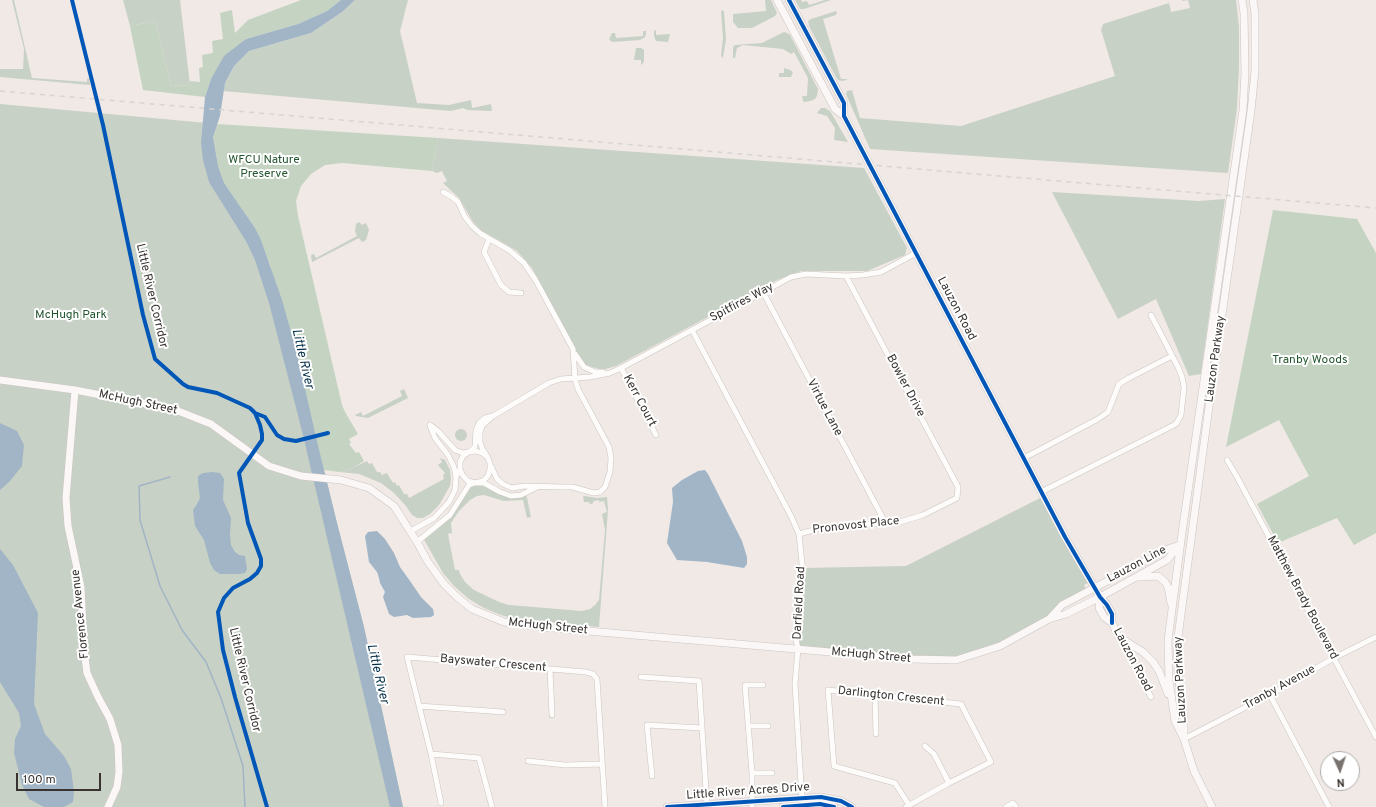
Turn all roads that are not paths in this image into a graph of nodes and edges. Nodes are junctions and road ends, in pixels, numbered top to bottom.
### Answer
1 (777, 0) edge
2 (789, 0) edge
3 (1242, 0) edge
4 (1253, 0) edge
5 (844, 116) junction
6 (443, 192) dead end
7 (489, 239) junction
8 (916, 253) junction
9 (846, 276) junction
10 (763, 292) junction
11 (521, 293) dead end
12 (1150, 315) dead end
13 (692, 330) junction
14 (573, 349) junction
15 (1172, 356) junction
16 (621, 368) junction
17 (610, 373) junction
18 (575, 379) junction
19 (0, 380) edge
20 (75, 390) junction
21 (493, 416) junction
22 (656, 435) dead end
23 (469, 452) junction
24 (487, 456) junction
25 (1024, 458) junction
26 (1227, 460) dead end
27 (490, 463) junction
28 (460, 469) junction
29 (456, 477) junction
30 (475, 483) junction
31 (538, 487) junction
32 (1041, 492) junction
33 (957, 498) joint
34 (886, 524) junction
35 (411, 531) junction
36 (799, 534) junction
37 (418, 542) junction
38 (1180, 545) junction
39 (1190, 546) junction
40 (1135, 578) junction
41 (1095, 588) junction
42 (1100, 597) junction
43 (1172, 609) junction
44 (1049, 619) junction
45 (1120, 637) junction
46 (1376, 637) edge
47 (798, 649) junction
48 (1334, 658) junction
49 (550, 669) junction
50 (641, 677) dead end
51 (763, 685) dead end
52 (875, 695) junction
53 (1270, 695) junction
54 (1151, 697) dead end
55 (1171, 703) junction
56 (420, 706) junction
57 (502, 712) dead end
58 (552, 715) dead end
59 (748, 726) junction
60 (768, 726) dead end
61 (702, 728) junction
62 (876, 734) dead end
63 (1376, 737) edge
64 (1184, 739) junction
65 (925, 746) dead end
66 (431, 754) junction
67 (528, 761) dead end
68 (602, 764) junction
69 (772, 772) dead end
70 (752, 774) junction
71 (652, 776) dead end
72 (949, 783) junction
73 (802, 802) junction
74 (441, 803) dead end
75 (752, 804) edge
76 (706, 806) edge
77 (907, 806) edge
78 (108, 807) edge
79 (492, 807) edge
80 (499, 807) edge
81 (605, 807) edge
82 (667, 807) edge
83 (783, 807) edge
84 (834, 807) edge
85 (852, 807) edge
86 (1006, 807) edge
87 (1016, 807) edge
88 (1212, 807) edge
89 (1329, 807) edge

1 - 5 main road, Lauzon Road
2 - 5 main road, Lauzon Road
3 - 38 main road, Lauzon Parkway
4 - 39 main road, Lauzon Parkway
5 - 8 main road, Lauzon Road
6 - 7 street
7 - 11 street
7 - 14 street
8 - 9 street, Spitfires Way
8 - 25 main road, Lauzon Road
9 - 10 street, Spitfires Way
9 - 33 street, Bowler Drive
10 - 13 street, Spitfires Way
10 - 34 street, Virtue Lane
12 - 15 street
13 - 16 street, Spitfires Way
13 - 36 street, Darfield Road
14 - 17 street
14 - 18 street
15 - 25 street
15 - 32 street
16 - 17 street, Spitfires Way
16 - 22 street, Kerr Court
17 - 18 street, Spitfires Way
18 - 21 street, Spitfires Way
18 - 31 street
19 - 20 main road, McHugh Street
20 - 35 main road, McHugh Street
20 - 78 main road, Florence Avenue
21 - 23 street, Spitfires Way
21 - 24 street
23 - 24 street
23 - 28 street
23 - 29 street
24 - 27 street
25 - 32 main road, Lauzon Road
26 - 48 street, Matthew Brady Boulevard
27 - 30 street
27 - 31 street
28 - 29 street
28 - 30 street
29 - 35 street
30 - 31 street
30 - 37 street
32 - 41 main road, Lauzon Road
33 - 34 street, Pronovost Place
34 - 36 street, Pronovost Place
35 - 37 main road, McHugh Street
36 - 47 street, Darfield Road
37 - 47 main road, McHugh Street
38 - 39 main road, Lauzon Line
38 - 40 main road, Lauzon Line
38 - 41 main road, Lauzon Line
38 - 43 main road, Lauzon Parkway
39 - 64 main road, Lauzon Parkway
40 - 42 main road, Lauzon Line
40 - 43 main road
41 - 42 main road, Lauzon Road
41 - 44 main road, McHugh Street
42 - 44 main road, McHugh Street
42 - 45 main road, Lauzon Road
43 - 55 main road, Lauzon Parkway
44 - 47 main road, McHugh Street
45 - 54 street, Lauzon Road
45 - 55 main road
46 - 48 street, Tranby Avenue
47 - 73 street, Darfield Road
48 - 53 street, Tranby Avenue
48 - 63 street, Matthew Brady Boulevard
49 - 56 street, Bayswater Crescent
49 - 58 street
49 - 68 street, Bayswater Crescent
50 - 61 street
51 - 59 street
52 - 62 street
52 - 72 street, Darlington Crescent
52 - 77 street, Darlington Crescent
53 - 64 street, Tranby Avenue
53 - 89 street
55 - 64 main road, Lauzon Parkway
56 - 57 street
56 - 66 street, Bayswater Crescent
59 - 60 street
59 - 70 street
61 - 71 street
61 - 76 street
64 - 88 main road
65 - 72 street
66 - 74 street, Bayswater Crescent
66 - 79 street
67 - 68 street
68 - 81 street, Bayswater Crescent
69 - 70 street
70 - 75 street
72 - 77 street, Darlington Crescent
73 - 75 main road, Little River Acres Drive
73 - 83 main road, Little River Acres Drive
73 - 84 main road, Little River Acres Drive
73 - 85 main road, Little River Acres Drive
75 - 76 main road, Little River Acres Drive
76 - 82 main road, Little River Acres Drive
79 - 80 street
86 - 87 street

